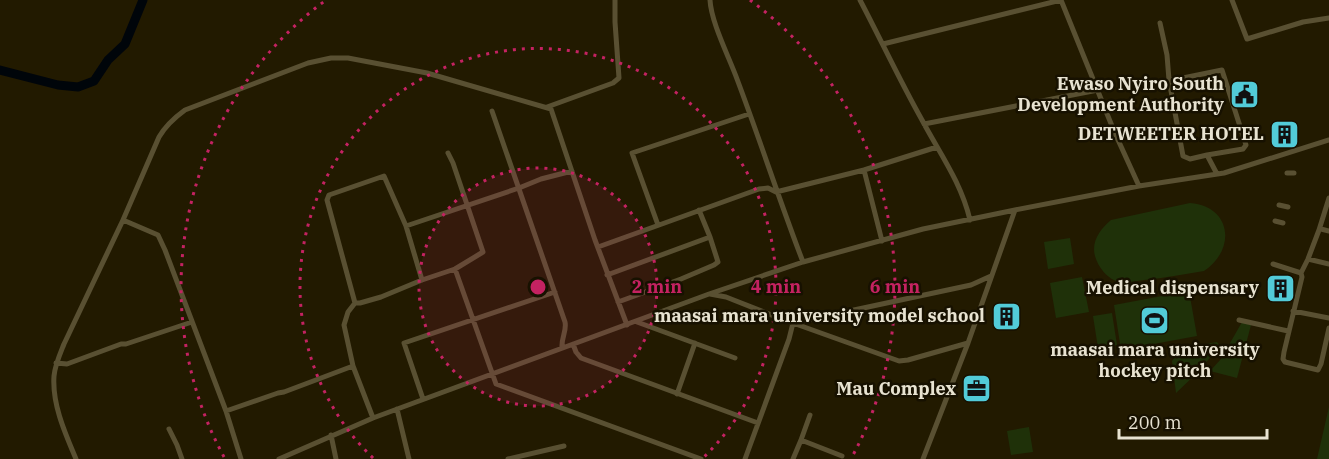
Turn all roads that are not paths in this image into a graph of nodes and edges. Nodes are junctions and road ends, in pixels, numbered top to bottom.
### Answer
1 (615, 0) edge
2 (710, 0) edge
3 (860, 0) edge
4 (1061, 0) edge
5 (1232, 0) edge
6 (1329, 18) edge
7 (1160, 23) dead end
8 (883, 44) junction
9 (1169, 80) junction
10 (1098, 90) junction
11 (547, 107) junction
12 (492, 111) dead end
13 (749, 114) junction
14 (924, 124) junction
15 (1329, 140) edge
16 (937, 147) junction
17 (448, 153) dead end
18 (1207, 155) junction
19 (864, 170) junction
20 (572, 171) junction
21 (1217, 174) junction
22 (1138, 186) junction
23 (519, 188) junction
24 (776, 192) junction
25 (1329, 198) edge
26 (468, 204) junction
27 (1279, 205) dead end
28 (1288, 207) dead end
29 (699, 210) junction
30 (1015, 210) junction
31 (123, 220) junction
32 (970, 220) junction
33 (1275, 221) dead end
34 (1283, 223) dead end
35 (657, 225) junction
36 (406, 226) junction
37 (1319, 230) junction
38 (1329, 231) edge
39 (710, 237) junction
40 (882, 241) junction
41 (597, 247) junction
42 (1308, 259) junction
43 (803, 262) junction
44 (1273, 264) dead end
45 (1329, 264) edge
46 (454, 269) junction
47 (1301, 273) junction
48 (608, 275) junction
49 (991, 276) junction
50 (422, 280) junction
51 (555, 292) junction
52 (709, 294) junction
53 (618, 302) junction
54 (356, 303) junction
55 (1293, 311) junction
56 (1329, 318) edge
57 (472, 320) junction
58 (1239, 320) dead end
59 (637, 321) junction
60 (192, 322) junction
61 (793, 323) junction
62 (627, 325) junction
63 (1329, 328) edge
64 (1288, 331) junction
65 (695, 343) junction
66 (968, 343) junction
67 (573, 344) junction
68 (562, 348) junction
69 (735, 358) dead end
70 (56, 363) junction
71 (353, 366) junction
72 (492, 374) junction
73 (677, 393) junction
74 (423, 399) junction
75 (397, 408) junction
76 (226, 411) junction
77 (810, 415) dead end
78 (373, 417) junction
79 (758, 423) junction
80 (169, 429) dead end
81 (331, 435) junction
82 (801, 440) junction
83 (564, 446) dead end
84 (842, 456) dead end
85 (76, 459) edge
86 (182, 459) edge
87 (241, 459) edge
88 (279, 459) edge
89 (336, 459) edge
90 (409, 459) edge
91 (508, 459) edge
92 (701, 459) edge
93 (745, 459) edge
94 (793, 459) edge
95 (923, 459) edge

1 - 11 street
2 - 13 street
3 - 8 street
4 - 8 street
4 - 10 street
5 - 6 street
7 - 9 street
8 - 14 street
9 - 18 street
9 - 18 street
10 - 14 street
10 - 22 street
11 - 20 street
11 - 31 street
12 - 23 street
13 - 24 street
13 - 35 street
14 - 16 street
15 - 21 street
16 - 19 street
16 - 32 street
17 - 26 street
18 - 21 street
19 - 24 street
19 - 40 street
20 - 23 street
20 - 41 street
21 - 22 street
22 - 30 street
23 - 26 street
23 - 51 street
24 - 29 street
24 - 43 street
25 - 37 street
26 - 36 street
26 - 46 street
27 - 28 street
29 - 35 street
29 - 39 street
30 - 32 street
30 - 49 street
31 - 60 street
31 - 70 street
32 - 40 street
33 - 34 street
35 - 41 street
36 - 50 street
36 - 54 street
37 - 38 street
37 - 42 street
39 - 48 street
39 - 53 street
40 - 43 street
41 - 48 street
42 - 45 street
42 - 47 street
43 - 52 street
44 - 47 street
46 - 50 street
46 - 57 street
47 - 55 street
48 - 53 street
49 - 61 street
49 - 66 street
50 - 54 street
51 - 57 street
51 - 68 street
52 - 59 street
52 - 61 street
53 - 62 street
54 - 71 street
55 - 56 street
55 - 64 street
57 - 72 street
57 - 74 street
58 - 64 street
59 - 62 street
59 - 65 street
60 - 70 street
60 - 76 street
61 - 66 street
61 - 79 street
62 - 67 street
63 - 64 street
65 - 69 street
65 - 73 street
66 - 95 street
67 - 68 street
67 - 73 street
68 - 72 street
70 - 85 street
71 - 76 street
71 - 78 street
72 - 74 street
72 - 92 street
73 - 79 street
74 - 75 street
75 - 78 street
75 - 90 street
76 - 87 street
77 - 82 street
78 - 81 street
79 - 93 street
80 - 86 street
81 - 88 street
81 - 89 street
82 - 84 street
82 - 94 street
83 - 91 street

